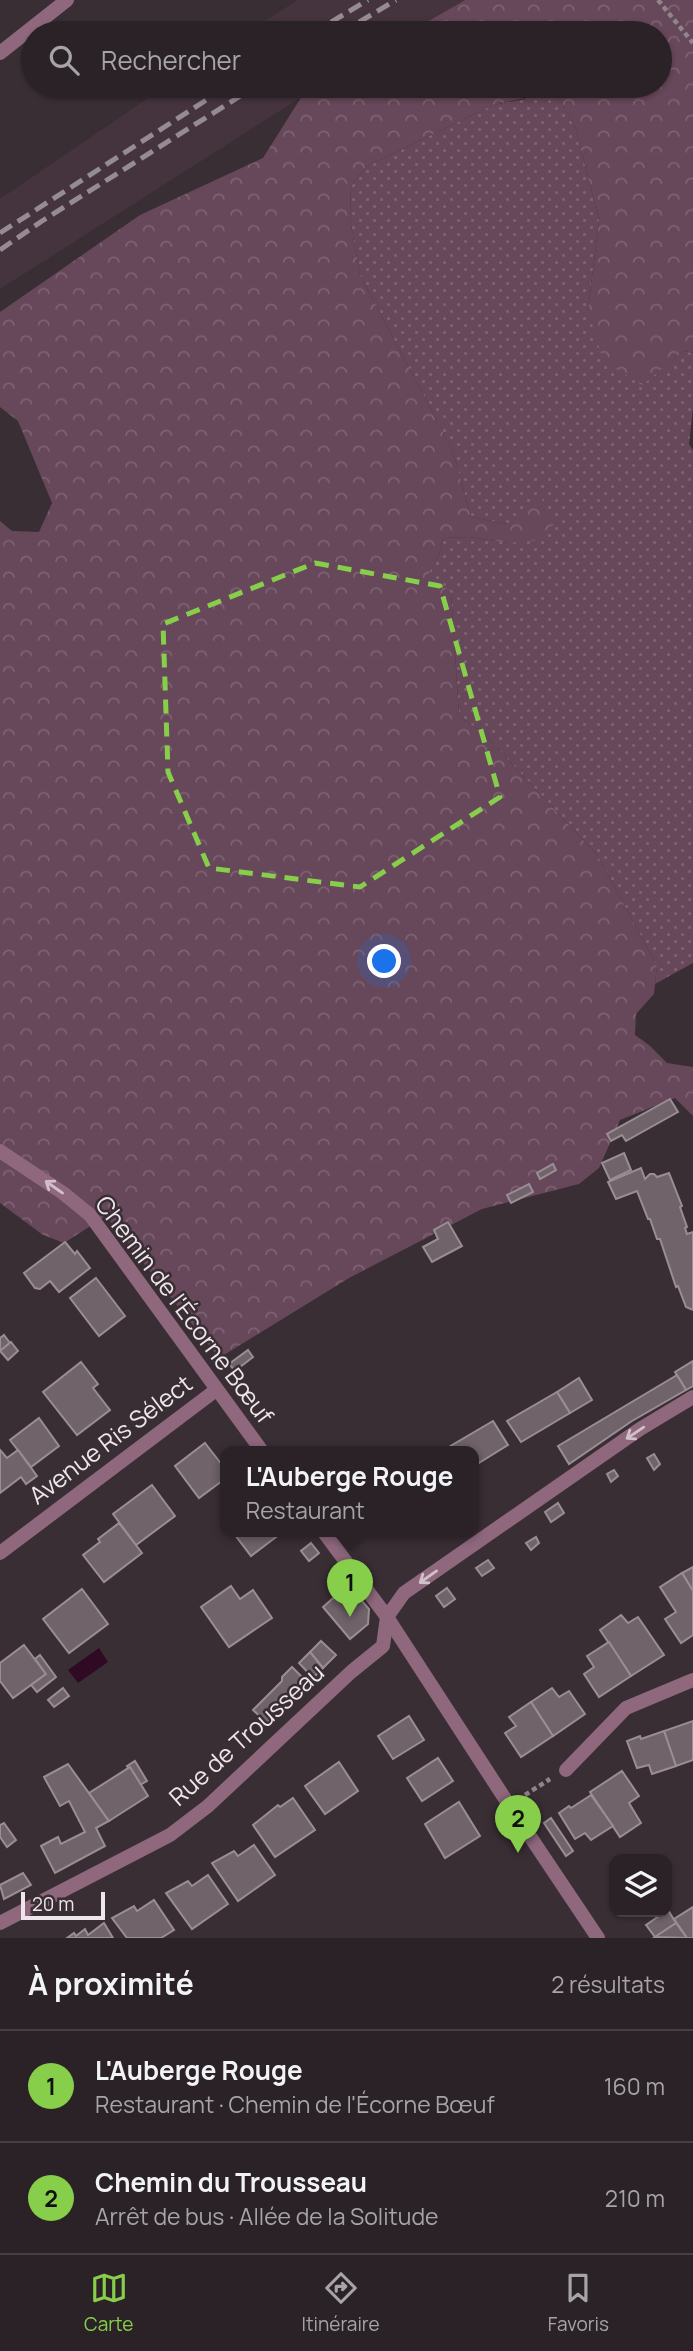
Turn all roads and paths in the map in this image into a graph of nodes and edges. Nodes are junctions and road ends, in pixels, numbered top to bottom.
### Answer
1 (66, 0) edge
2 (658, 0) edge
3 (40, 21) edge
4 (21, 36) edge
5 (693, 43) edge
6 (0, 53) edge
7 (0, 1151) edge
8 (216, 1390) junction
9 (693, 1398) edge
10 (258, 1446) edge
11 (328, 1537) edge
12 (0, 1553) edge
13 (387, 1616) junction
14 (693, 1680) edge
15 (566, 1770) joint
16 (509, 1805) junction
17 (0, 1923) edge
18 (598, 1938) edge

1 - 3 street
2 - 5 path
4 - 6 street
8 -> 7 street, Chemin de l'Écorne Bœuf
8 - 10 street, Chemin de l'Écorne Bœuf
8 - 12 street, Avenue Ris Sélect
9 -> 13 street
11 - 13 street
13 - 16 street
13 - 17 street, Rue de Trousseau
14 - 15 street
15 - 16 path
16 - 18 street

